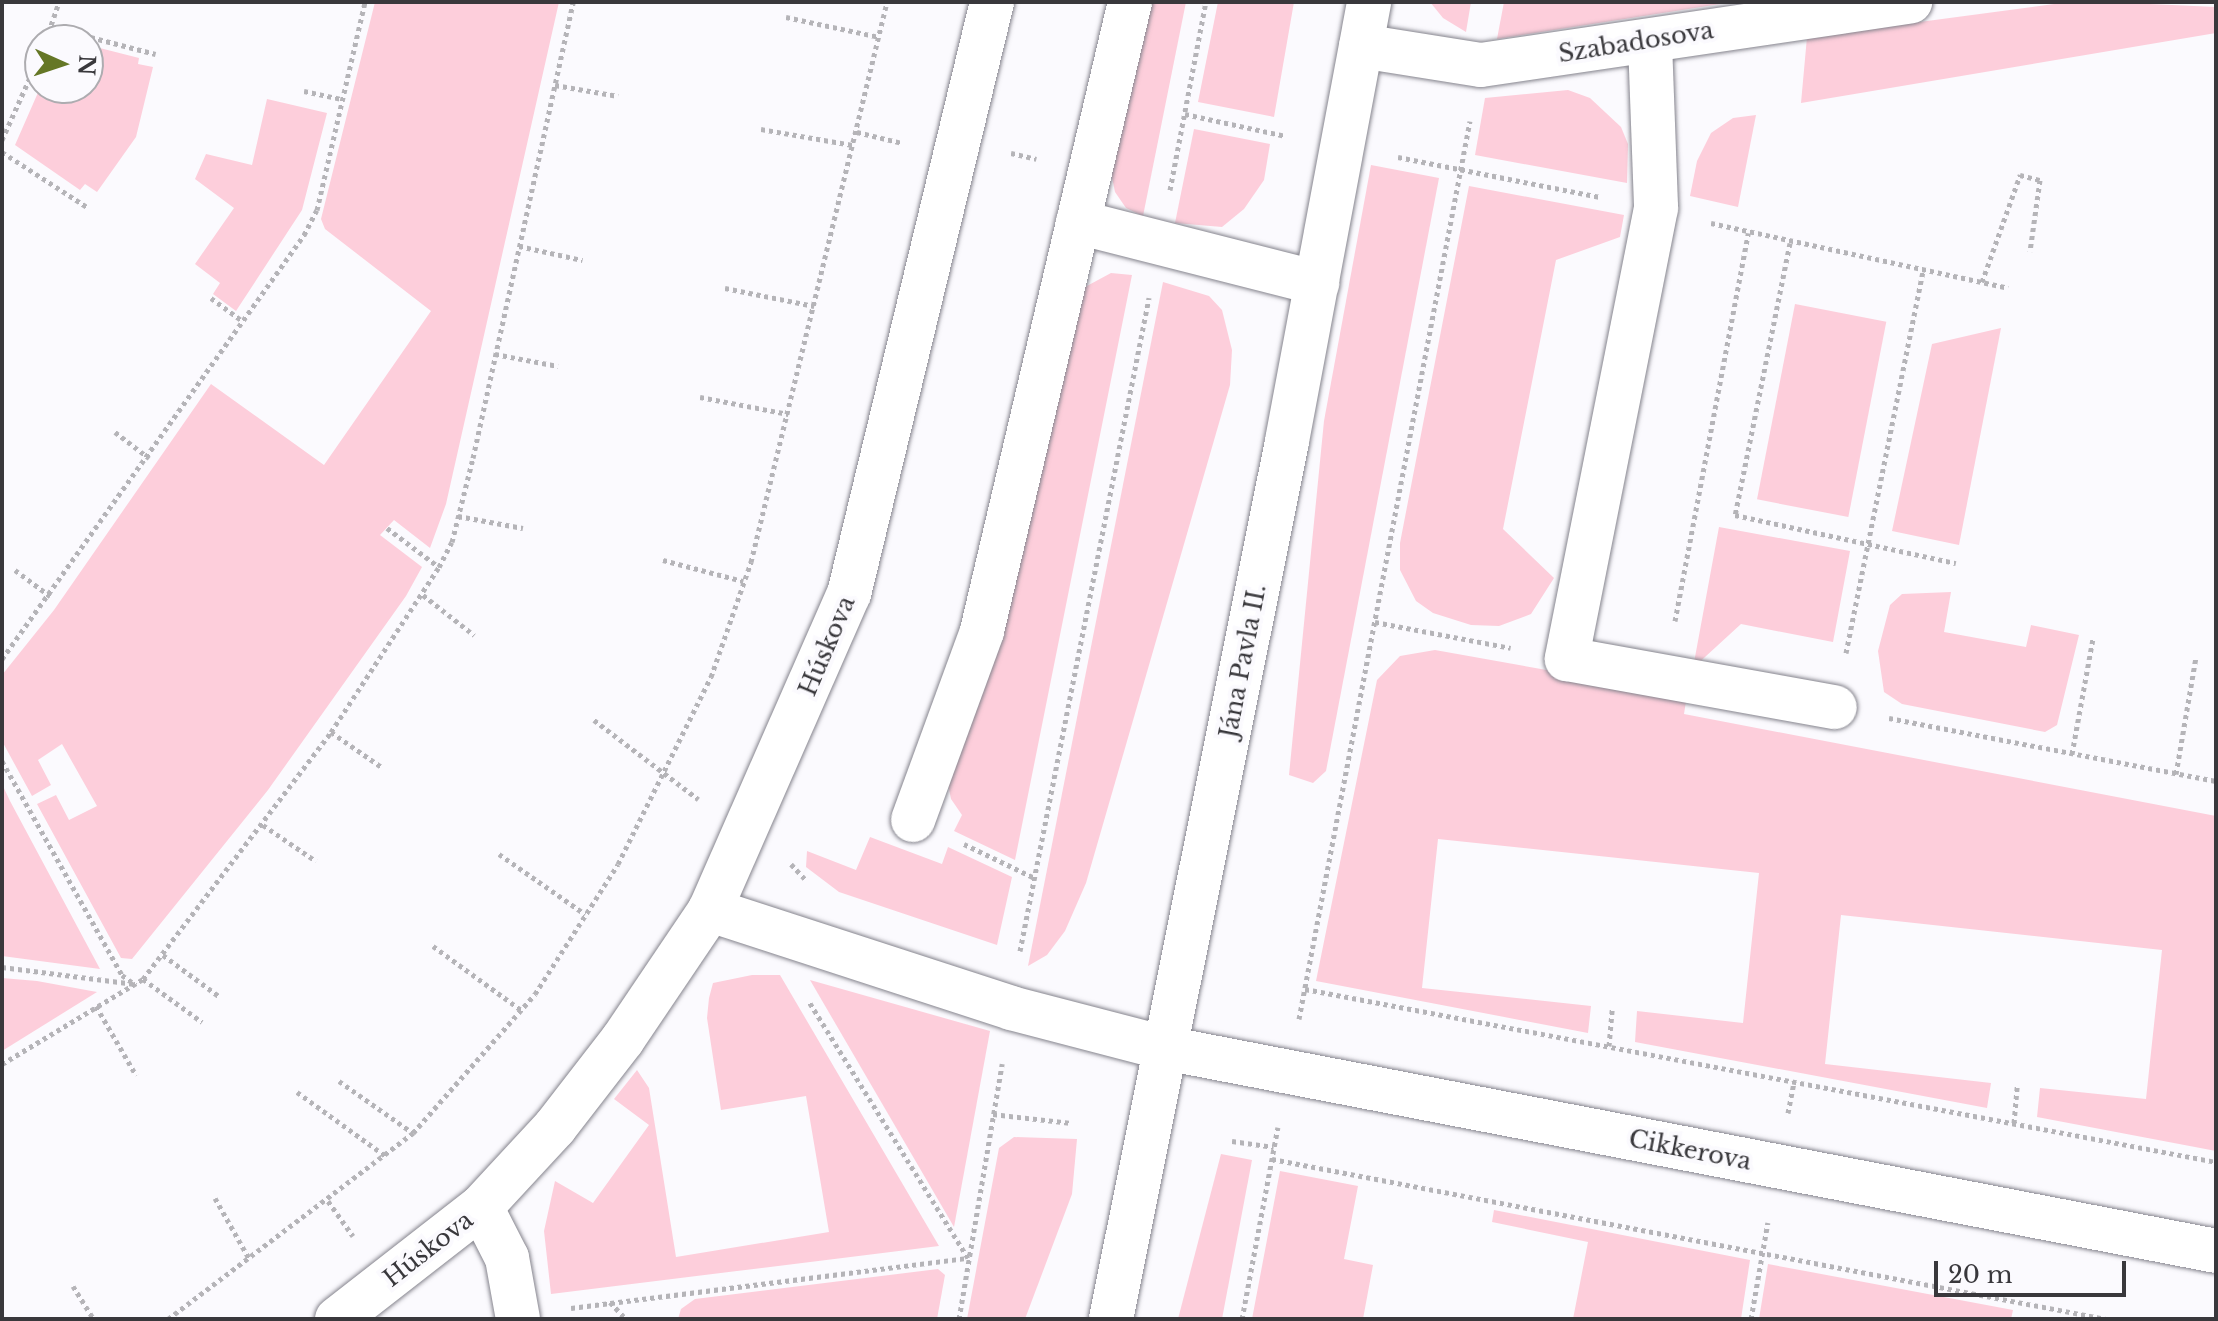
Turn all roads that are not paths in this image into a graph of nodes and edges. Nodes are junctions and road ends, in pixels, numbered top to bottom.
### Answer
1 (992, 2) edge
2 (1130, 2) edge
3 (1369, 2) edge
4 (1910, 2) edge
5 (1650, 42) junction
6 (1361, 46) junction
7 (1078, 222) junction
8 (1317, 283) junction
9 (1835, 707) road end
10 (913, 820) road end
11 (710, 910) junction
12 (1165, 1048) junction
13 (481, 1207) junction
14 (2216, 1251) edge
15 (337, 1319) edge
16 (518, 1319) edge
17 (1111, 1319) edge

1 - 11 street, Húskova
2 - 7 street
3 - 6 street, Jána Pavla II.
4 - 5 street, Szabadosova
5 - 6 street, Szabadosova
5 - 9 street
6 - 8 street, Jána Pavla II.
7 - 8 street
7 - 10 street
8 - 12 street, Jána Pavla II.
11 - 12 street, Cikkerova
11 - 13 street, Húskova
12 - 14 street, Cikkerova
12 - 17 street, Jána Pavla II.
13 - 15 street, Húskova
13 - 16 street, Húskova

